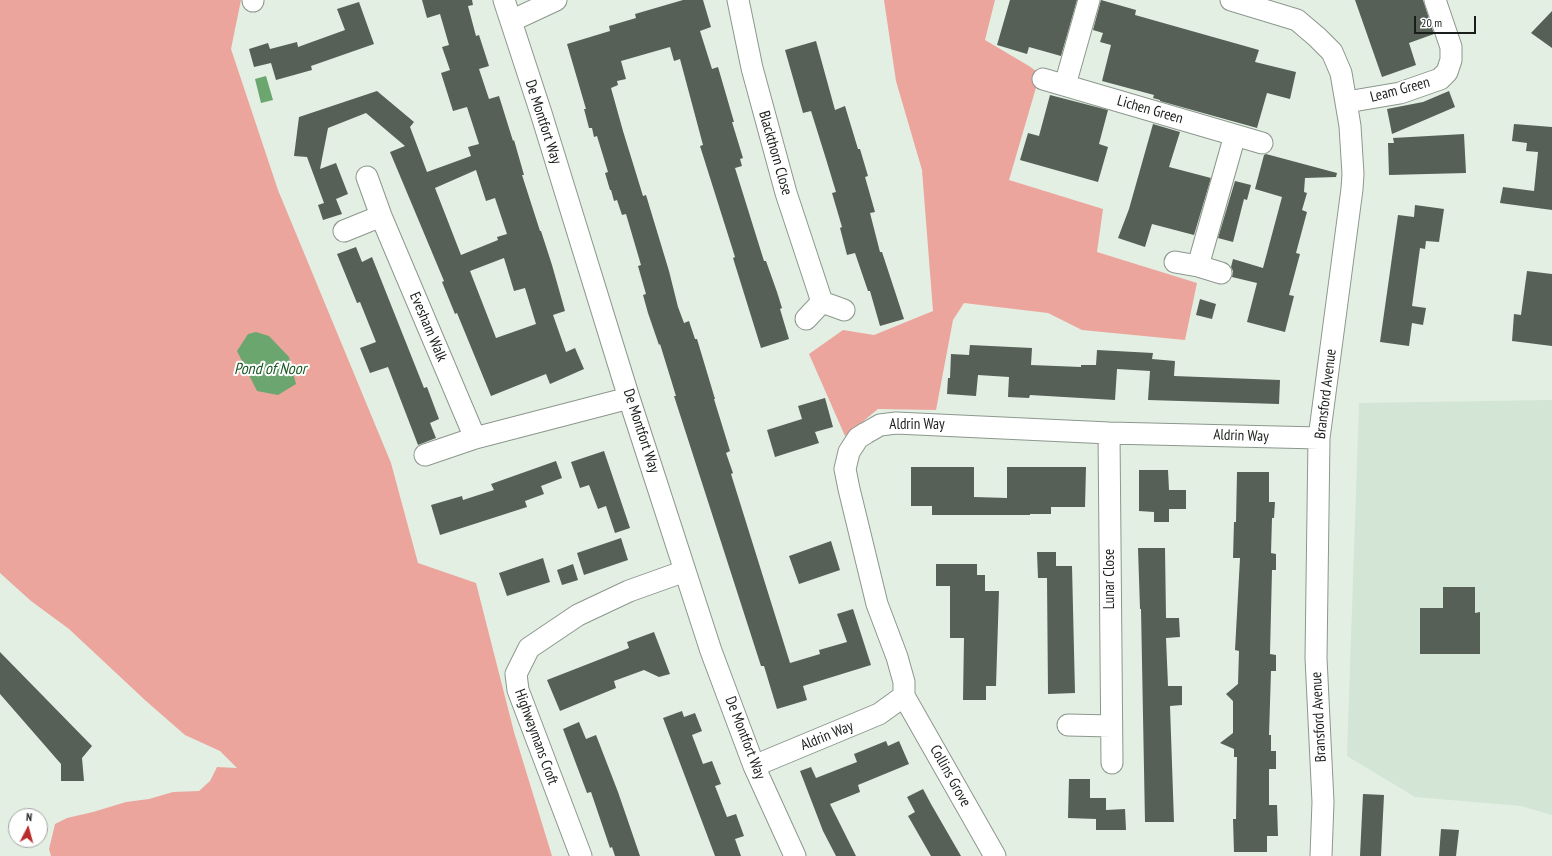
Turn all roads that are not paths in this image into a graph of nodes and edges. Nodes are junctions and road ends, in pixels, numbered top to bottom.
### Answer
1 (504, 0) edge
2 (556, 0) edge
3 (738, 0) edge
4 (1089, 0) edge
5 (1231, 0) edge
6 (1435, 0) edge
7 (511, 21) junction
8 (1043, 79) dead end
9 (1066, 85) junction
10 (1347, 102) junction
11 (1235, 135) junction
12 (1262, 143) dead end
13 (367, 176) dead end
14 (381, 216) junction
15 (344, 231) dead end
16 (1175, 262) dead end
17 (1198, 266) junction
18 (1220, 273) dead end
19 (822, 302) junction
20 (844, 310) dead end
21 (806, 319) dead end
22 (629, 398) junction
23 (1109, 433) junction
24 (475, 438) junction
25 (1319, 438) junction
26 (425, 455) dead end
27 (685, 571) junction
28 (904, 696) junction
29 (1068, 725) dead end
30 (1111, 726) junction
31 (1112, 763) dead end
32 (754, 766) junction
33 (581, 856) edge
34 (795, 856) edge
35 (995, 856) edge
36 (1322, 856) edge

1 - 7 street, De Montfort Way
2 - 7 street
3 - 19 street, Blackthorn Close
4 - 9 street
5 - 10 street, Bransford Avenue
6 - 10 street, Leam Green
7 - 22 street, De Montfort Way
8 - 9 street, Lichen Green
9 - 11 street, Lichen Green
10 - 25 street, Bransford Avenue
11 - 12 street, Lichen Green
11 - 17 street
13 - 14 street, Evesham Walk
14 - 15 street
14 - 24 street, Evesham Walk
16 - 17 street
17 - 18 street
19 - 20 street
19 - 21 street
22 - 24 street
22 - 27 street, De Montfort Way
23 - 25 street, Aldrin Way
23 - 28 street, Aldrin Way
23 - 30 street, Lunar Close
24 - 26 street
25 - 36 street, Bransford Avenue
27 - 32 street, De Montfort Way
27 - 33 street, Highwaymans Croft
28 - 32 street, Aldrin Way
28 - 35 street, Collins Grove
29 - 30 street
30 - 31 street, Lunar Close
32 - 34 street, De Montfort Way

